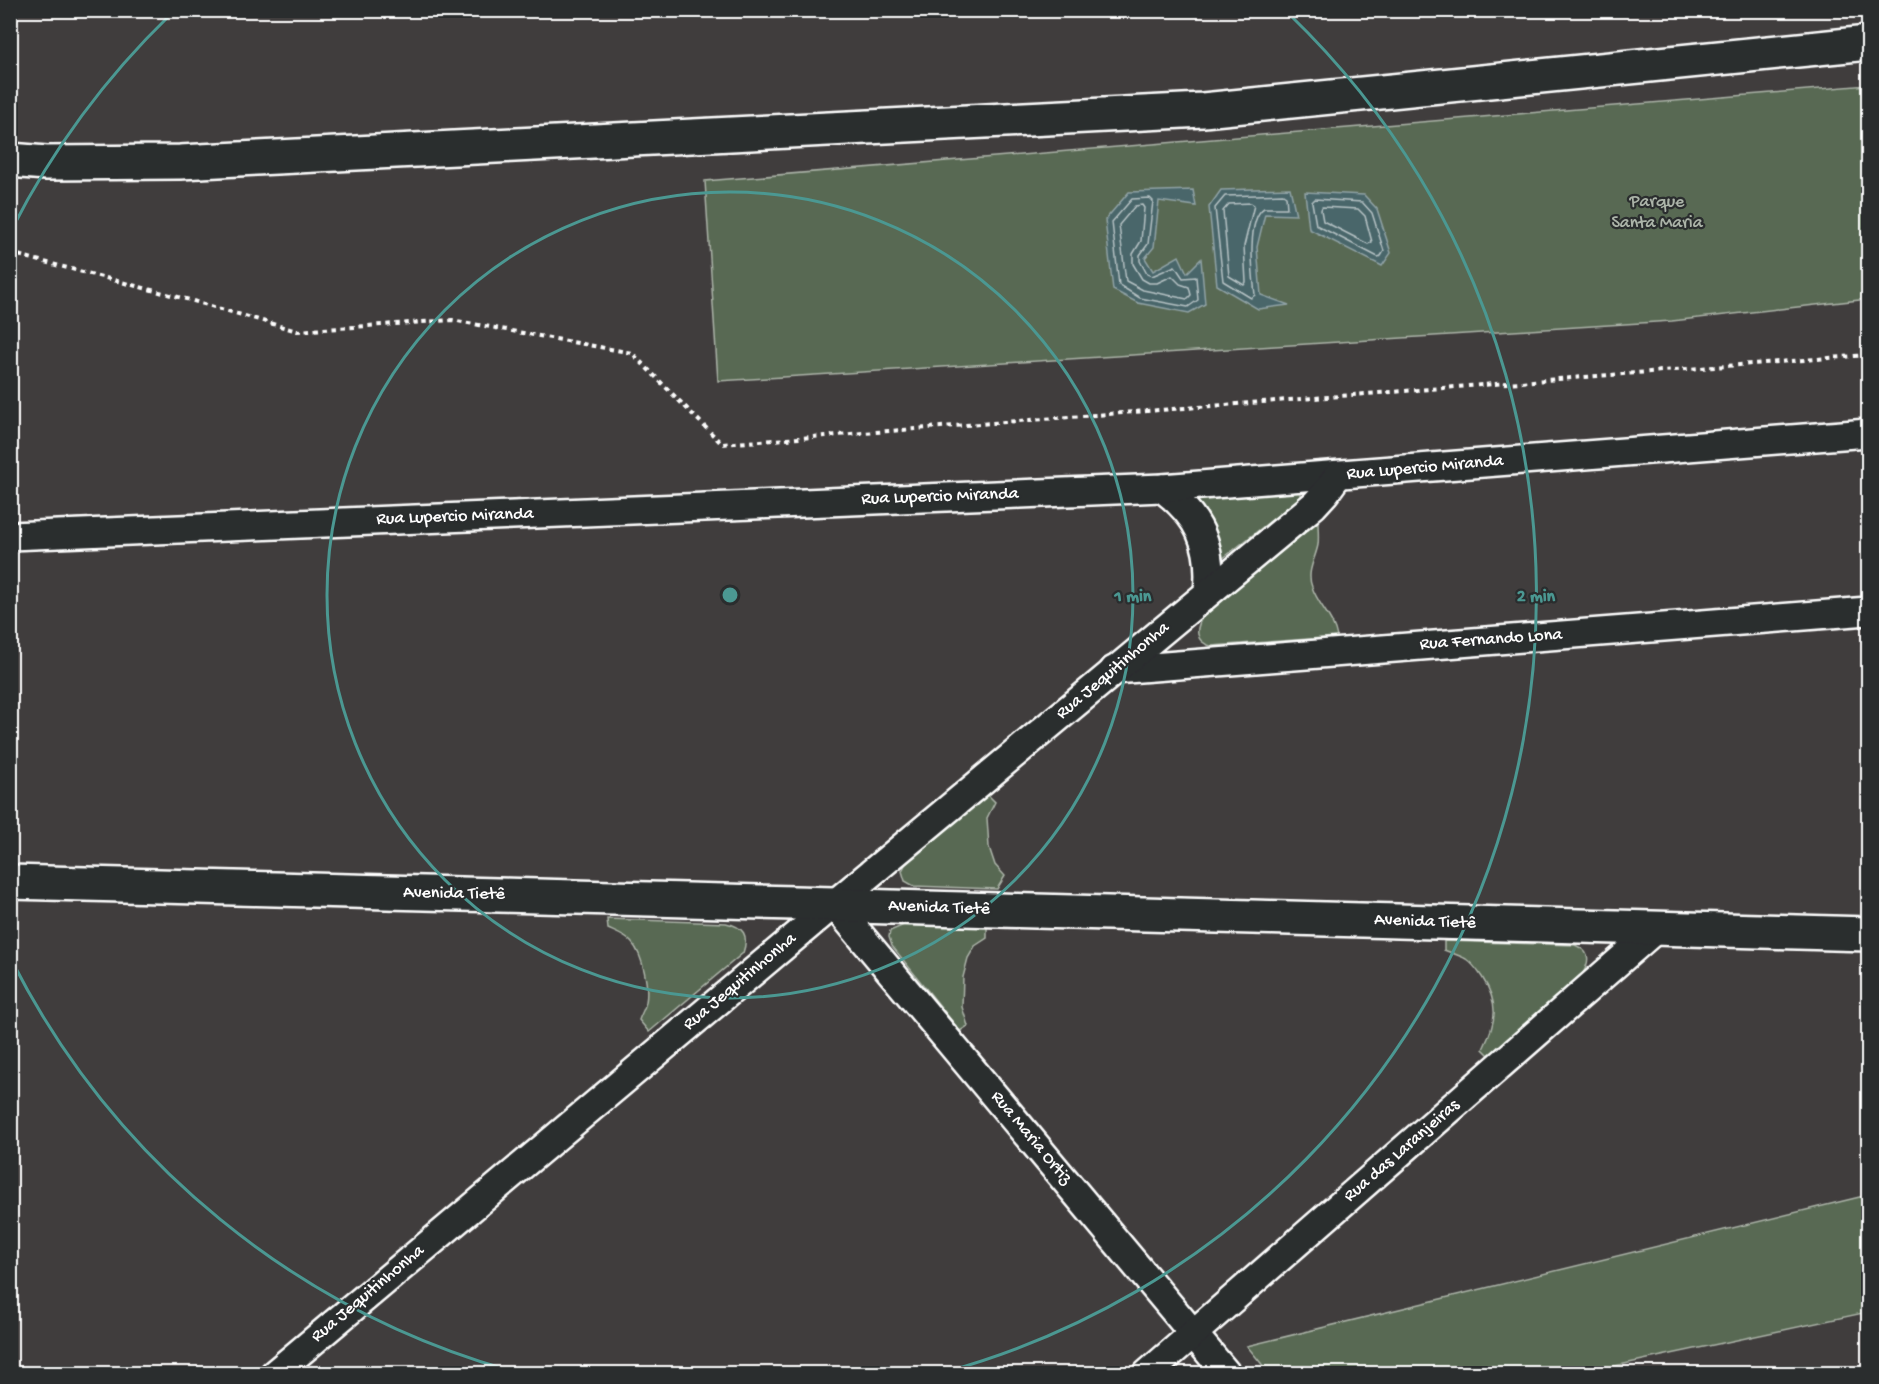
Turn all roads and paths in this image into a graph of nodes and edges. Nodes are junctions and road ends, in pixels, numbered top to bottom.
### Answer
1 (1869, 43) edge
2 (10, 160) edge
3 (10, 253) edge
4 (1869, 356) edge
5 (1869, 433) edge
6 (1338, 475) junction
7 (1162, 488) junction
8 (10, 536) edge
9 (1208, 592) junction
10 (1869, 611) edge
11 (1114, 670) junction
12 (10, 882) edge
13 (834, 904) junction
14 (1657, 928) junction
15 (1869, 934) edge
16 (1194, 1334) junction
17 (274, 1374) edge
18 (1147, 1374) edge
19 (1227, 1374) edge

1 - 2 street
3 - 4 path
5 - 6 street, Rua Lupercio Miranda
6 - 7 street, Rua Lupercio Miranda
6 - 9 street, Rua Jequitinhonha
7 - 8 street, Rua Lupercio Miranda
7 - 9 street
9 - 11 street, Rua Jequitinhonha
10 - 11 street, Rua Fernando Lona
11 - 13 street, Rua Jequitinhonha
12 - 13 street, Avenida Tietê
13 - 14 street, Avenida Tietê
13 - 16 street, Rua Maria Ortiz
13 - 17 street, Rua Jequitinhonha
14 - 15 street, Avenida Tietê
14 - 16 street, Rua das Laranjeiras
16 - 18 street, Rua das Laranjeiras
16 - 19 street, Rua Maria Ortiz

